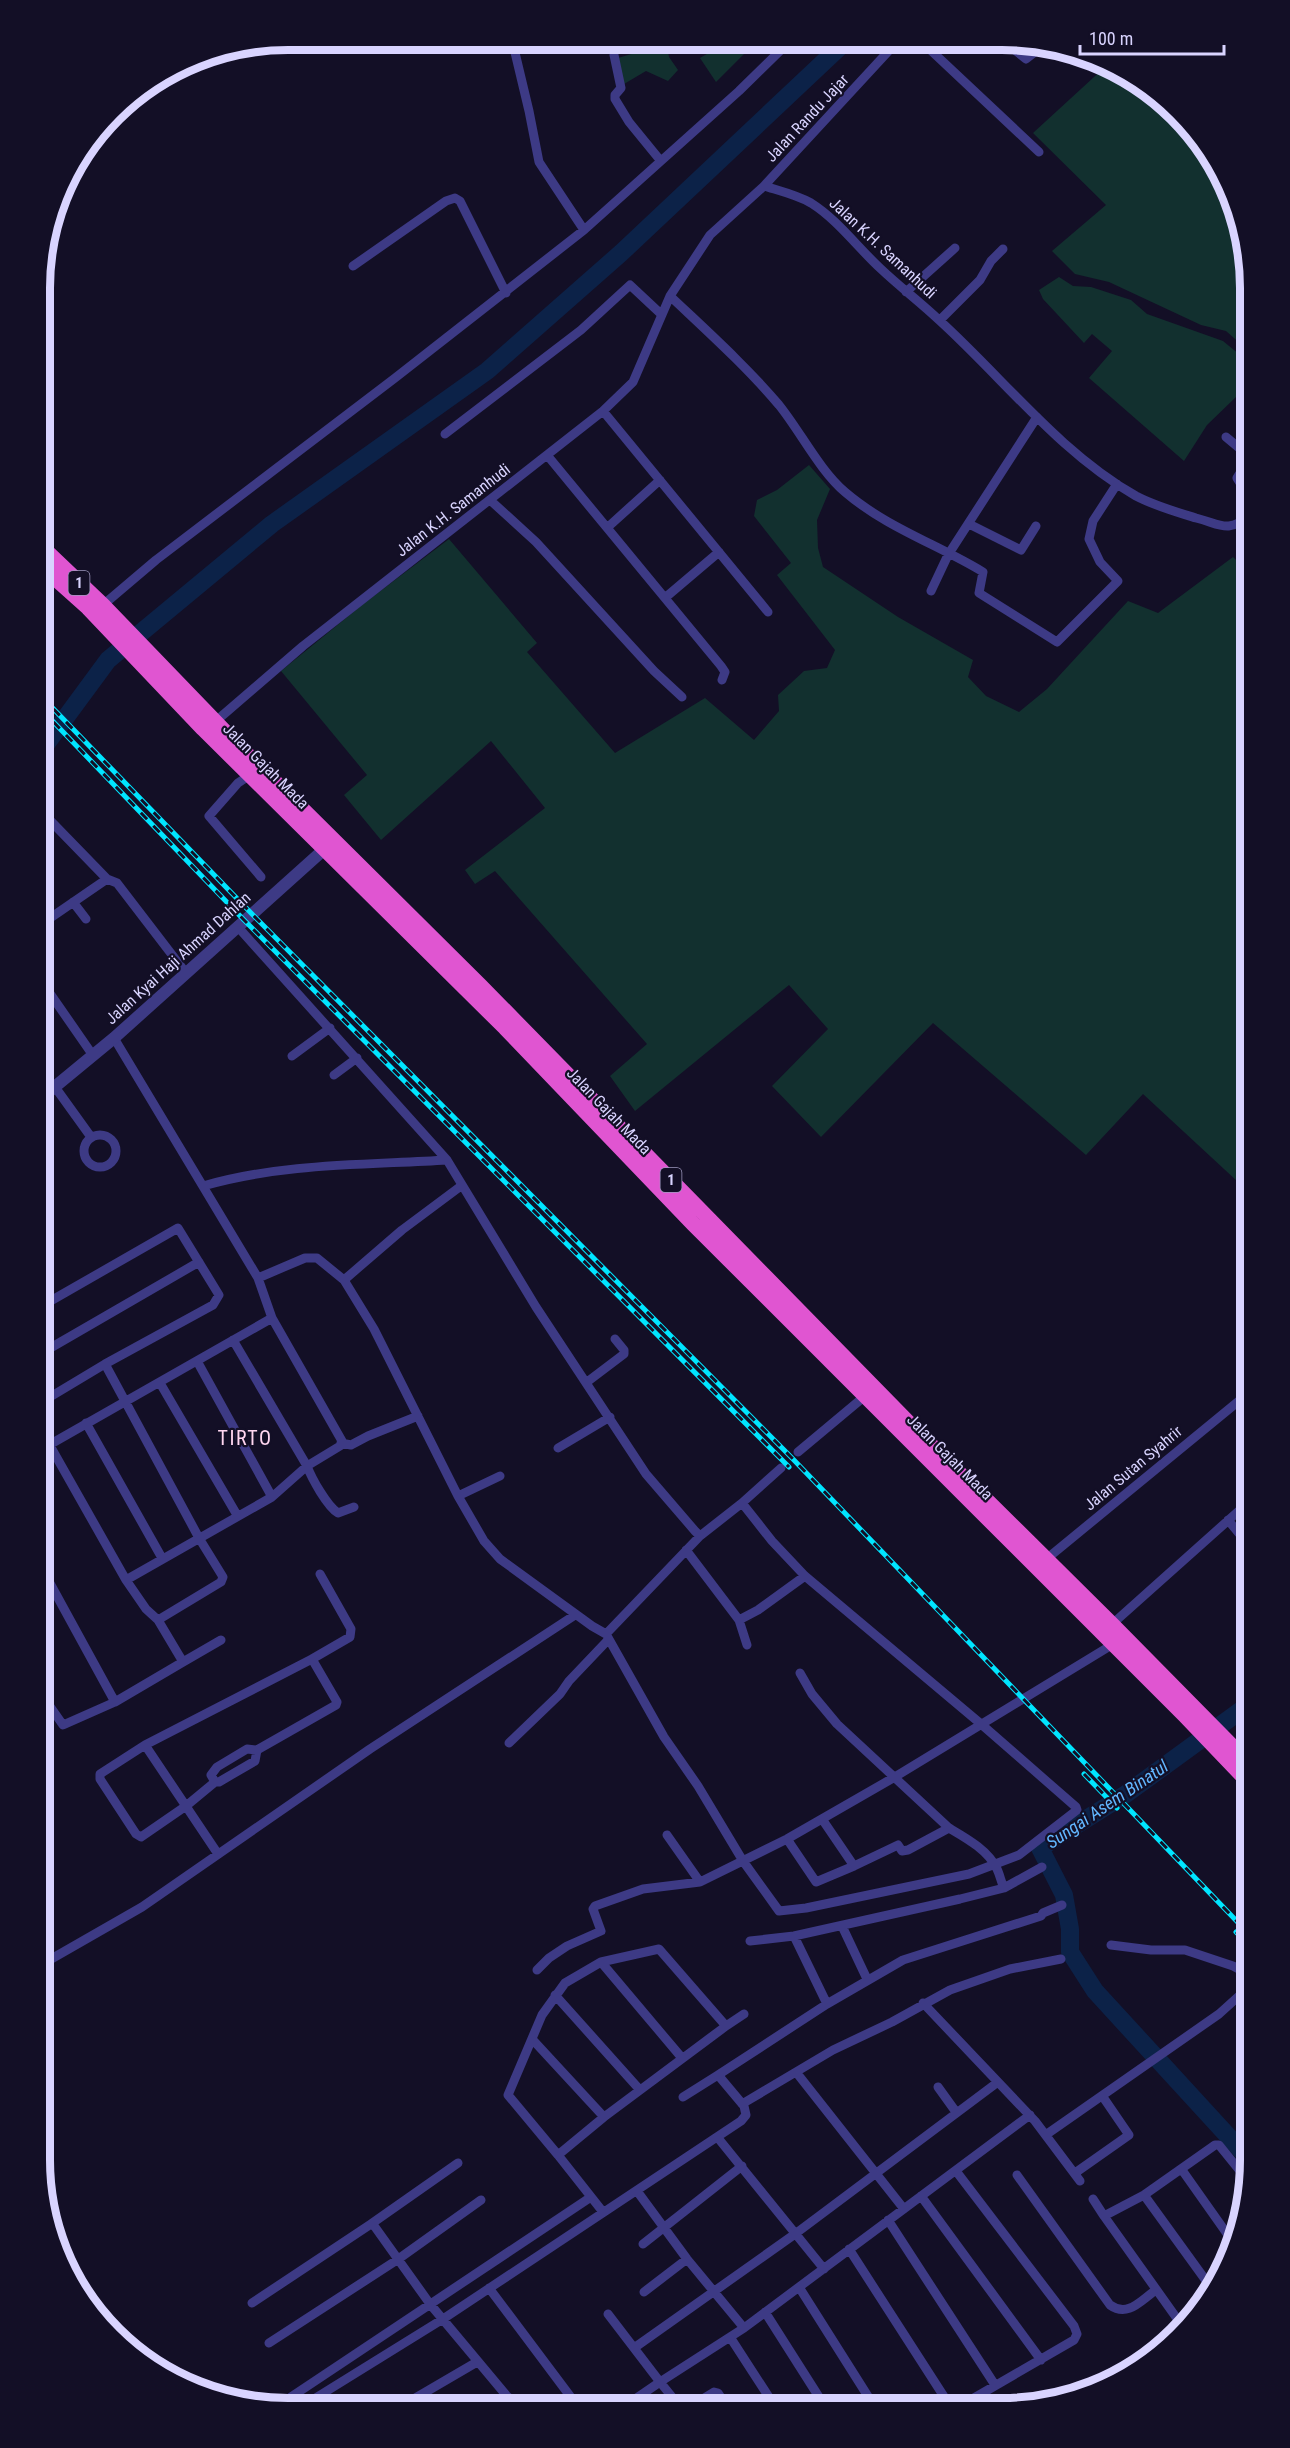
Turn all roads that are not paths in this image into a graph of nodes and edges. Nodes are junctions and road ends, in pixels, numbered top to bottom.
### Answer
1 (515, 50) edge
2 (781, 50) edge
3 (890, 50) edge
4 (930, 50) edge
5 (1014, 50) edge
6 (1035, 52) edge
7 (614, 55) dead end
8 (1039, 152) dead end
9 (660, 160) junction
10 (764, 186) junction
11 (584, 230) junction
12 (955, 248) dead end
13 (1003, 249) dead end
14 (353, 266) dead end
15 (906, 292) junction
16 (506, 293) junction
17 (670, 296) junction
18 (661, 314) junction
19 (940, 320) junction
20 (603, 411) junction
21 (1037, 417) junction
22 (445, 434) dead end
23 (1226, 437) dead end
24 (1240, 449) edge
25 (547, 455) junction
26 (660, 480) junction
27 (1117, 484) junction
28 (490, 500) junction
29 (1240, 523) edge
30 (969, 524) junction
31 (1036, 526) dead end
32 (608, 527) junction
33 (719, 552) junction
34 (50, 555) edge
35 (948, 555) junction
36 (50, 573) edge
37 (931, 591) dead end
38 (666, 597) junction
39 (103, 605) junction
40 (768, 612) dead end
41 (113, 625) junction
42 (143, 657) junction
43 (722, 680) dead end
44 (682, 697) dead end
45 (216, 721) junction
46 (250, 775) junction
47 (50, 820) edge
48 (330, 845) junction
49 (261, 877) dead end
50 (107, 879) junction
51 (73, 902) junction
52 (404, 918) junction
53 (50, 919) edge
54 (86, 919) dead end
55 (237, 926) junction
56 (186, 973) junction
57 (50, 993) edge
58 (330, 1028) junction
59 (114, 1038) junction
60 (92, 1054) junction
61 (292, 1056) dead end
62 (357, 1058) junction
63 (334, 1075) dead end
64 (55, 1087) junction
65 (50, 1091) edge
66 (91, 1137) dead end
67 (447, 1160) junction
68 (203, 1186) junction
69 (461, 1186) junction
70 (199, 1262) junction
71 (258, 1278) junction
72 (344, 1280) junction
73 (50, 1301) edge
74 (272, 1318) junction
75 (615, 1339) dead end
76 (233, 1340) junction
77 (50, 1348) edge
78 (197, 1361) junction
79 (105, 1364) junction
80 (587, 1382) junction
81 (160, 1383) junction
82 (865, 1396) junction
83 (50, 1397) edge
84 (1240, 1400) edge
85 (125, 1402) junction
86 (418, 1416) junction
87 (610, 1417) junction
88 (86, 1423) junction
89 (342, 1443) junction
90 (50, 1444) edge
91 (50, 1447) edge
92 (558, 1448) dead end
93 (798, 1452) dead end
94 (308, 1466) junction
95 (781, 1468) dead end
96 (500, 1476) dead end
97 (458, 1496) junction
98 (272, 1497) junction
99 (742, 1503) junction
100 (354, 1507) dead end
101 (1240, 1510) edge
102 (237, 1515) junction
103 (1228, 1520) junction
104 (1240, 1535) edge
105 (700, 1536) junction
106 (199, 1538) junction
107 (686, 1550) junction
108 (162, 1558) junction
109 (1041, 1563) junction
110 (320, 1574) dead end
111 (805, 1576) junction
112 (126, 1580) junction
113 (50, 1583) edge
114 (575, 1615) junction
115 (158, 1620) junction
116 (740, 1620) junction
117 (1113, 1635) junction
118 (607, 1637) junction
119 (221, 1640) dead end
120 (747, 1645) dead end
121 (312, 1659) junction
122 (183, 1662) junction
123 (800, 1673) dead end
124 (115, 1702) junction
125 (50, 1709) edge
126 (981, 1724) junction
127 (509, 1743) dead end
128 (145, 1745) junction
129 (257, 1750) junction
130 (1240, 1761) edge
131 (893, 1778) junction
132 (215, 1782) junction
133 (186, 1806) junction
134 (822, 1819) junction
135 (949, 1828) junction
136 (667, 1835) dead end
137 (787, 1839) junction
138 (218, 1854) junction
139 (743, 1861) junction
140 (854, 1866) junction
141 (996, 1867) junction
142 (1042, 1867) dead end
143 (700, 1882) junction
144 (1003, 1887) junction
145 (1062, 1905) dead end
146 (842, 1926) junction
147 (794, 1936) junction
148 (750, 1941) dead end
149 (1111, 1945) dead end
150 (1061, 1959) dead end
151 (50, 1960) edge
152 (602, 1962) junction
153 (537, 1970) dead end
154 (1240, 1970) edge
155 (867, 1979) junction
156 (555, 1995) junction
157 (1240, 1996) edge
158 (923, 2003) junction
159 (827, 2004) junction
160 (744, 2014) dead end
161 (726, 2026) junction
162 (532, 2039) junction
163 (682, 2058) junction
164 (796, 2072) junction
165 (718, 2075) junction
166 (998, 2082) junction
167 (938, 2087) dead end
168 (640, 2090) junction
169 (683, 2097) dead end
170 (1103, 2097) junction
171 (742, 2104) junction
172 (956, 2112) junction
173 (1030, 2115) junction
174 (604, 2117) junction
175 (1047, 2134) junction
176 (718, 2138) junction
177 (558, 2155) junction
178 (458, 2163) dead end
179 (742, 2166) junction
180 (956, 2170) junction
181 (1182, 2170) junction
182 (1240, 2171) edge
183 (874, 2173) junction
184 (1017, 2175) dead end
185 (637, 2191) junction
186 (1144, 2194) junction
187 (921, 2196) junction
188 (591, 2197) junction
189 (481, 2199) dead end
190 (1093, 2199) dead end
191 (903, 2209) junction
192 (603, 2212) junction
193 (1104, 2216) junction
194 (888, 2220) junction
195 (371, 2224) junction
196 (663, 2228) junction
197 (795, 2234) junction
198 (1228, 2236) edge
199 (643, 2244) dead end
200 (849, 2249) junction
201 (687, 2259) junction
202 (397, 2260) junction
203 (824, 2269) junction
204 (1207, 2282) edge
205 (799, 2287) junction
206 (489, 2288) junction
207 (1156, 2290) junction
208 (644, 2292) dead end
209 (715, 2292) junction
210 (252, 2303) dead end
211 (430, 2304) junction
212 (765, 2312) junction
213 (608, 2314) dead end
214 (443, 2319) junction
215 (1178, 2320) edge
216 (744, 2328) junction
217 (730, 2337) junction
218 (269, 2343) dead end
219 (634, 2348) junction
220 (1041, 2360) junction
221 (477, 2362) junction
222 (660, 2382) junction
223 (996, 2385) junction
224 (506, 2395) junction
225 (289, 2398) edge
226 (316, 2398) edge
227 (415, 2398) edge
228 (502, 2398) edge
229 (509, 2398) edge
230 (572, 2398) edge
231 (637, 2398) edge
232 (673, 2398) edge
233 (704, 2398) edge
234 (721, 2398) edge
235 (770, 2398) edge
236 (819, 2398) edge
237 (869, 2398) edge
238 (947, 2398) edge
239 (973, 2398) edge

1 - 11 street
2 - 9 street
3 - 10 street, Jalan Randu Jajar
4 - 8 street
5 - 6 street
7 - 9 street
9 - 11 street
10 - 15 street, Jalan K.H. Samanhudi
10 - 17 street, Jalan K.H. Samanhudi
11 - 16 street
12 - 15 street
13 - 19 street
14 - 16 street
15 - 19 street, Jalan K.H. Samanhudi
16 - 39 street
17 - 18 street, Jalan K.H. Samanhudi
17 - 35 street
18 - 20 street, Jalan K.H. Samanhudi
18 - 22 street
19 - 21 street, Jalan K.H. Samanhudi
20 - 25 street, Jalan K.H. Samanhudi
20 - 26 street
21 - 27 street, Jalan K.H. Samanhudi
21 - 30 street
23 - 24 street
25 - 28 street, Jalan K.H. Samanhudi
25 - 32 street
26 - 32 street
26 - 33 street
27 - 29 street, Jalan K.H. Samanhudi
27 - 35 street
28 - 44 street
28 - 45 street, Jalan K.H. Samanhudi
30 - 31 street
30 - 35 street
32 - 38 street
33 - 38 street
33 - 40 street
34 - 39 highway, Jalan Gajah Mada / 1
35 - 37 street
36 - 41 highway, Jalan Gajah Mada / 1
38 - 43 street
39 - 41 highway, Jalan Gajah Mada / 1
41 - 42 highway, Jalan Gajah Mada / 1
42 - 45 highway, Jalan Gajah Mada / 1
42 - 46 highway, Jalan Gajah Mada / 1
45 - 48 highway, Jalan Gajah Mada / 1
46 - 48 highway, Jalan Gajah Mada / 1
46 - 49 street
47 - 50 street
48 - 52 highway, Jalan Gajah Mada / 1
48 - 55 street, Jalan Kyai Haji Ahmad Dahlan
50 - 51 street
50 - 56 street
51 - 53 street
51 - 54 street
52 - 82 highway, Jalan Gajah Mada / 1
52 - 109 highway, Jalan Gajah Mada / 1
55 - 56 street, Jalan Kyai Haji Ahmad Dahlan
55 - 58 street
56 - 59 street, Jalan Kyai Haji Ahmad Dahlan
57 - 60 street
58 - 61 street
58 - 62 street
59 - 60 street, Jalan Kyai Haji Ahmad Dahlan
59 - 68 street
60 - 64 street, Jalan Kyai Haji Ahmad Dahlan
62 - 63 street
62 - 67 street
64 - 65 street, Jalan Kyai Haji Ahmad Dahlan
64 - 66 street
67 - 68 street
67 - 69 street
68 - 71 street
69 - 72 street
69 - 80 street
70 - 73 street
70 - 77 street
70 - 79 street
71 - 72 street
71 - 74 street
72 - 86 street
74 - 76 street
74 - 89 street
75 - 80 street
76 - 78 street
76 - 94 street
78 - 81 street
78 - 98 street
79 - 83 street
79 - 85 street
80 - 87 street
81 - 85 street
81 - 102 street
82 - 93 street
82 - 109 highway, Jalan Gajah Mada / 1
84 - 109 street, Jalan Sutan Syahrir
85 - 88 street
85 - 106 street
86 - 89 street
86 - 97 street
87 - 92 street
87 - 105 street
88 - 90 street
88 - 108 street
89 - 94 street
91 - 112 street
94 - 98 street
94 - 100 street
95 - 99 street
96 - 97 street
97 - 114 street
98 - 102 street
99 - 105 street
99 - 111 street
101 - 103 street
102 - 106 street
103 - 104 street
103 - 117 street
105 - 107 street
106 - 108 street
106 - 115 street
107 - 116 street
107 - 118 street
108 - 112 street
109 - 117 highway, Jalan Gajah Mada / 1
110 - 121 street
111 - 116 street
111 - 126 street
112 - 115 street
113 - 124 street
114 - 118 street
114 - 138 street
115 - 122 street
116 - 120 street
117 - 126 street
117 - 130 highway, Jalan Gajah Mada / 1
118 - 127 street
118 - 139 street
119 - 122 street
121 - 128 street
121 - 129 street
122 - 124 street
123 - 131 street
124 - 125 street
126 - 131 street
126 - 141 street
128 - 133 street
128 - 133 street
129 - 132 street
129 - 132 street
131 - 134 street
131 - 135 street
132 - 133 street
133 - 138 street
134 - 137 street
134 - 140 street
135 - 140 street
135 - 141 street
136 - 143 street
137 - 139 street
137 - 140 street
138 - 151 street
139 - 141 street
139 - 143 street
141 - 144 street
142 - 144 street
143 - 153 street
144 - 146 street
145 - 155 street
146 - 147 street
146 - 155 street
147 - 148 street
147 - 159 street
149 - 154 street
150 - 158 street
152 - 156 street
152 - 161 street
152 - 163 street
155 - 159 street
156 - 162 street
156 - 168 street
157 - 170 street
158 - 164 street
158 - 166 street
159 - 165 street
160 - 161 street
161 - 163 street
162 - 174 street
162 - 177 street
163 - 168 street
164 - 171 street
164 - 183 street
165 - 169 street
165 - 171 street
166 - 172 street
166 - 173 street
167 - 172 street
168 - 174 street
170 - 175 street
170 - 175 street
171 - 176 street
172 - 183 street
173 - 175 street
173 - 180 street
174 - 177 street
176 - 179 street
176 - 185 street
177 - 188 street
178 - 195 street
179 - 196 street
179 - 197 street
180 - 187 street
180 - 220 street
181 - 182 street
181 - 186 street
181 - 198 street
183 - 191 street
183 - 197 street
184 - 207 street
185 - 192 street
185 - 196 street
186 - 193 street
186 - 204 street
187 - 191 street
187 - 220 street
188 - 192 street
188 - 211 street
189 - 202 street
190 - 193 street
191 - 194 street
192 - 206 street
193 - 207 street
194 - 200 street
194 - 223 street
195 - 202 street
195 - 210 street
196 - 199 street
196 - 201 street
197 - 203 street
197 - 209 street
200 - 203 street
200 - 238 street
201 - 208 street
201 - 209 street
202 - 211 street
202 - 218 street
203 - 205 street
205 - 212 street
205 - 237 street
206 - 214 street
206 - 230 street
207 - 215 street
209 - 216 street
209 - 219 street
211 - 214 street
211 - 225 street
212 - 216 street
212 - 236 street
213 - 219 street
214 - 221 street
214 - 226 street
216 - 217 street
217 - 222 street
217 - 235 street
219 - 222 street
220 - 223 street
221 - 224 street
221 - 227 street
222 - 231 street
222 - 232 street
223 - 239 street
224 - 228 street
224 - 229 street
233 - 234 street

